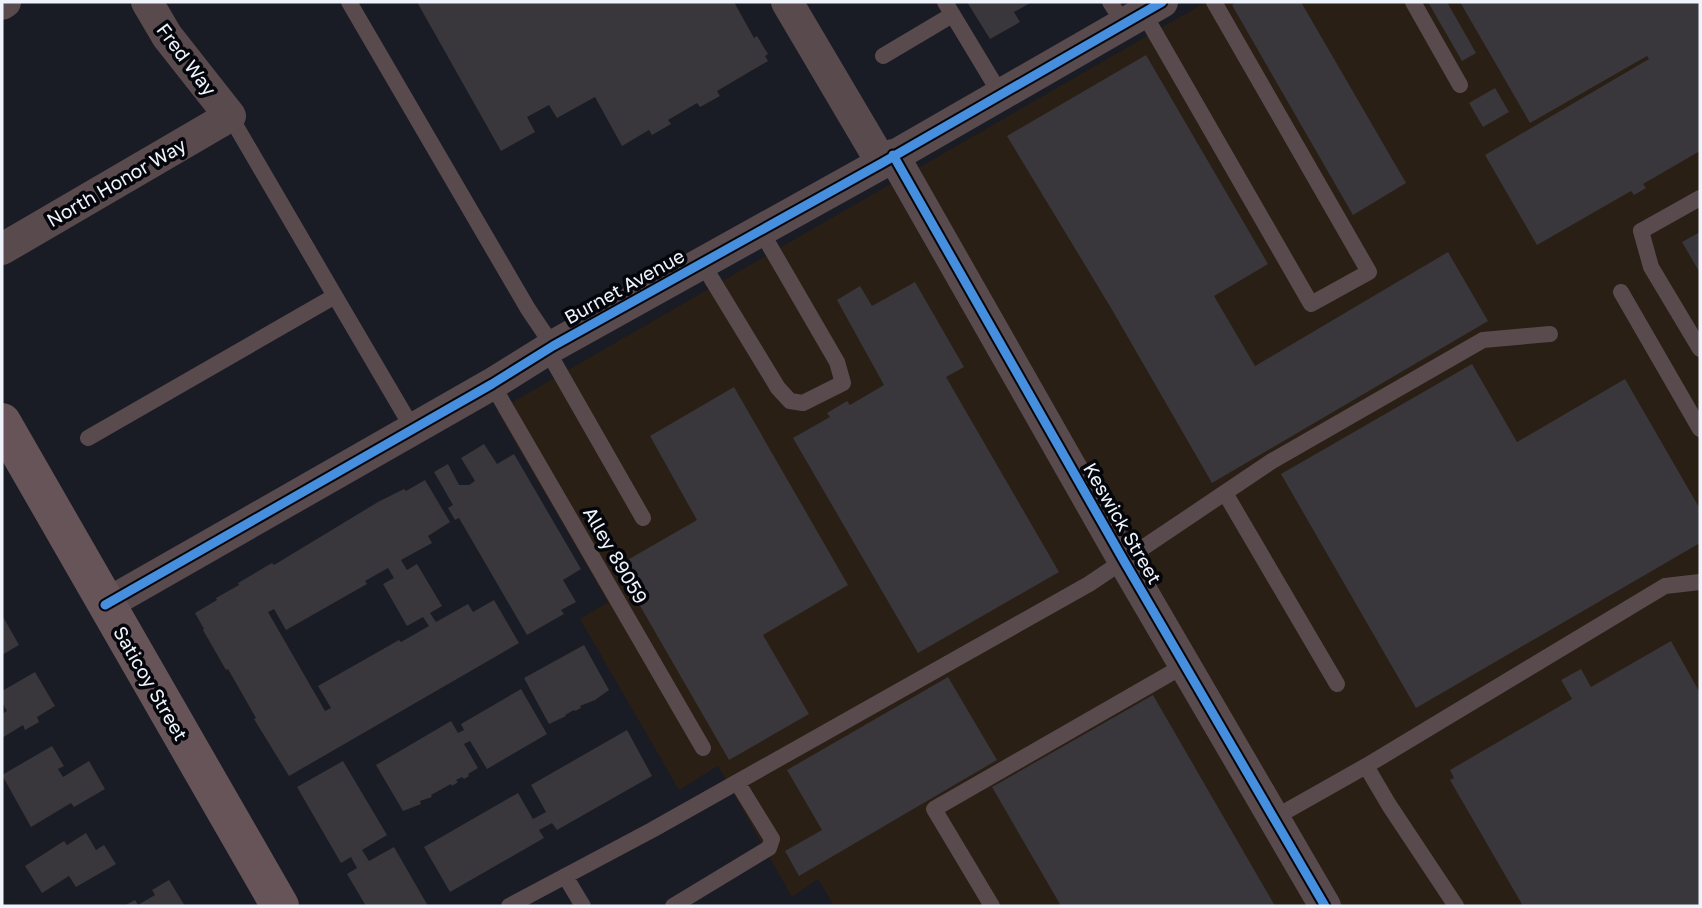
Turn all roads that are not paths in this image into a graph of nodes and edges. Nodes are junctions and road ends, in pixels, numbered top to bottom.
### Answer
1 (147, 2) edge
2 (349, 2) edge
3 (787, 2) edge
4 (1214, 2) edge
5 (1413, 2) edge
6 (949, 8) edge
7 (1135, 10) edge
8 (884, 56) dead end
9 (1460, 85) dead end
10 (1001, 95) junction
11 (230, 116) junction
12 (888, 159) junction
13 (1700, 198) edge
14 (761, 231) junction
15 (2, 248) edge
16 (702, 263) junction
17 (1621, 292) dead end
18 (335, 296) junction
19 (1550, 334) dead end
20 (550, 348) junction
21 (1700, 349) edge
22 (492, 384) junction
23 (2, 422) edge
24 (413, 429) junction
25 (1700, 429) edge
26 (88, 438) dead end
27 (1225, 493) junction
28 (643, 518) dead end
29 (1124, 561) junction
30 (1700, 582) edge
31 (105, 605) junction
32 (1185, 665) junction
33 (1336, 684) dead end
34 (704, 748) dead end
35 (1366, 766) junction
36 (737, 782) junction
37 (1274, 818) junction
38 (565, 876) junction
39 (280, 906) edge
40 (509, 906) edge
41 (583, 906) edge
42 (673, 906) edge
43 (992, 906) edge
44 (1325, 906) edge
45 (1456, 906) edge

1 - 11 street, Fred Way
2 - 20 lane
3 - 12 street, Keswick Street
4 - 7 lane
5 - 9 lane
6 - 8 lane
6 - 10 lane
7 - 10 street, Burnet Avenue
10 - 12 street, Burnet Avenue
11 - 15 street, North Honor Way
11 - 18 lane
12 - 14 street, Burnet Avenue
12 - 29 street, Keswick Street
13 - 21 lane
14 - 16 street, Burnet Avenue
14 - 16 lane
16 - 20 street, Burnet Avenue
17 - 25 lane
18 - 24 lane
18 - 26 lane
19 - 27 lane
20 - 22 street, Burnet Avenue
20 - 28 lane
22 - 24 street, Burnet Avenue
22 - 34 lane, Alley 89059
23 - 31 main road, Saticoy Street
24 - 31 street, Burnet Avenue
27 - 29 lane
27 - 33 lane
29 - 32 street, Keswick Street
29 - 36 lane
30 - 35 lane
31 - 39 main road, Saticoy Street
32 - 37 street, Keswick Street
32 - 43 lane
35 - 37 lane
35 - 45 lane
36 - 38 lane
36 - 42 lane
37 - 44 street, Keswick Street
38 - 40 lane
38 - 41 lane

